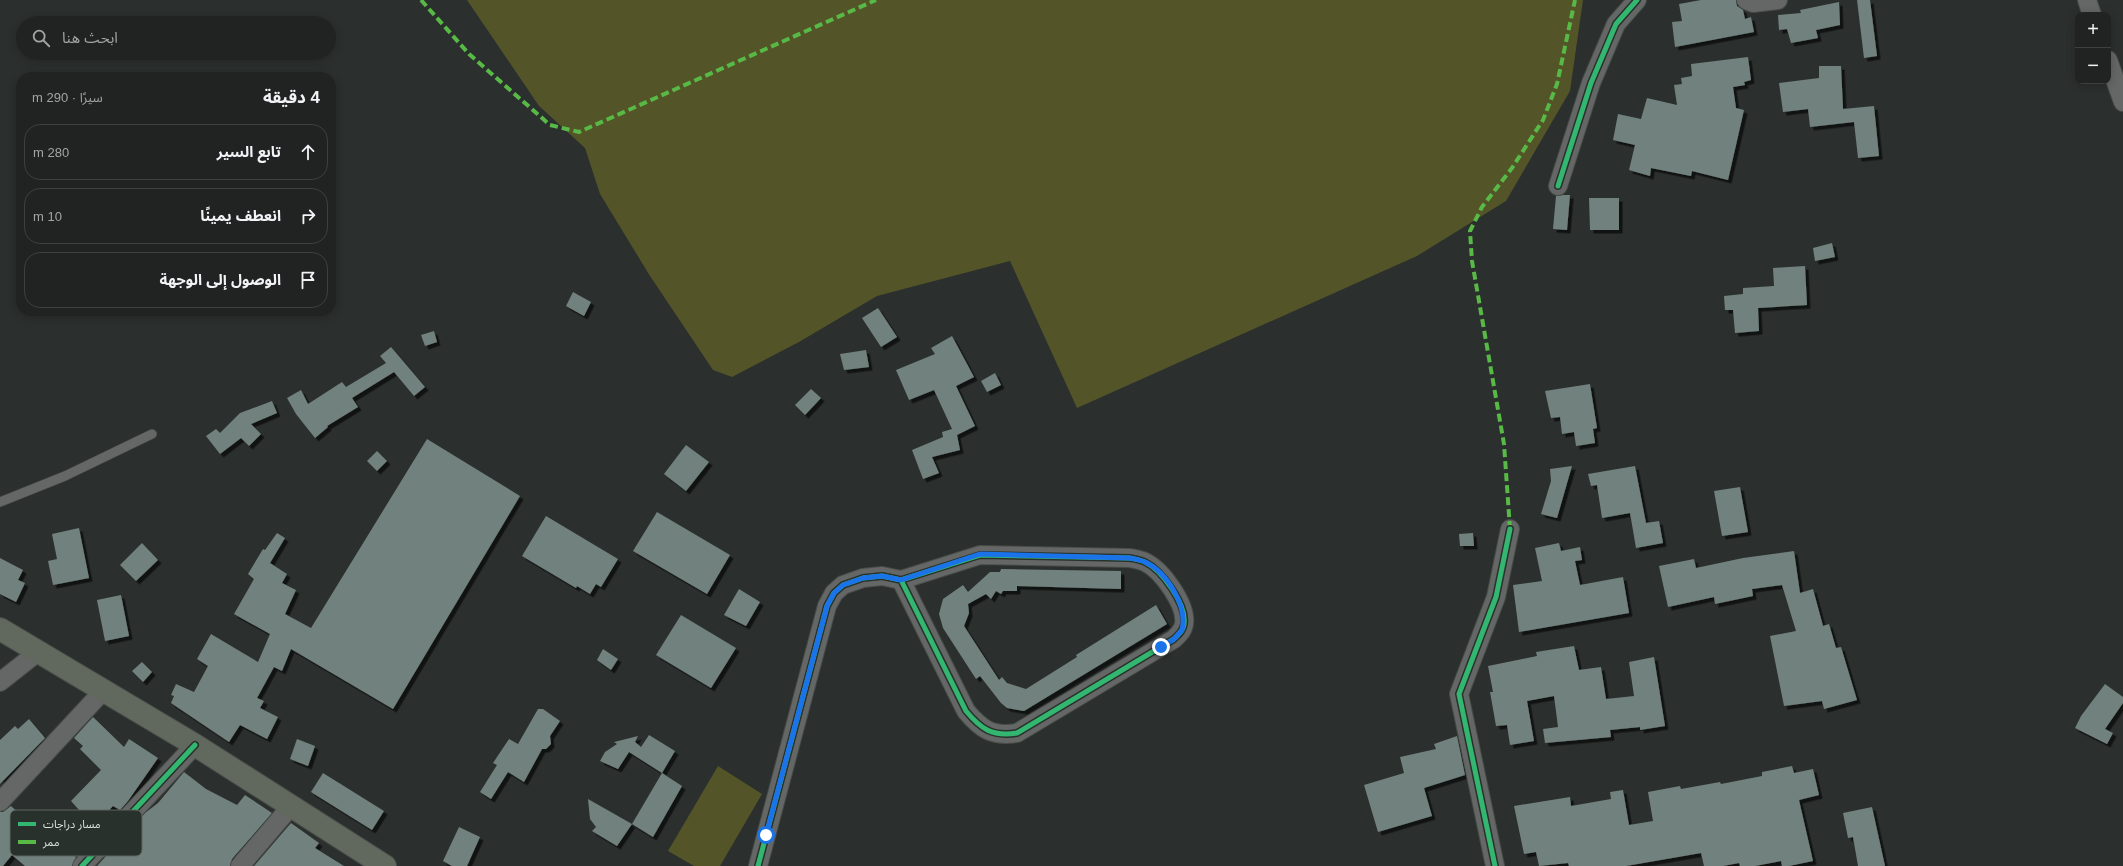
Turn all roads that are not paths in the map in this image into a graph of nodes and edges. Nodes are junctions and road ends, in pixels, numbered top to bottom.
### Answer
1 (1637, 0) edge
2 (1746, 0) edge
3 (1778, 0) edge
4 (2087, 0) edge
5 (2091, 12) edge
6 (2111, 68) edge
7 (2123, 102) edge
8 (1558, 186) dead end
9 (152, 434) dead end
10 (0, 502) edge
11 (1510, 529) dead end
12 (901, 580) junction
13 (0, 629) edge
14 (38, 652) junction
15 (0, 682) edge
16 (103, 691) junction
17 (195, 744) junction
18 (0, 802) edge
19 (292, 805) junction
20 (134, 810) edge
21 (91, 856) edge
22 (82, 866) edge
23 (240, 866) edge
24 (385, 866) edge
25 (758, 866) edge
26 (1495, 866) edge

1 - 8 street
2 - 3 street
4 - 5 street
6 - 7 street
9 - 10 lane
11 - 26 street
12 - 12 street
12 - 25 street
13 - 14 main road
14 - 15 street
14 - 16 main road
16 - 17 main road
16 - 18 street
17 - 19 main road
17 - 20 street
19 - 23 street
19 - 24 main road
21 - 22 street

